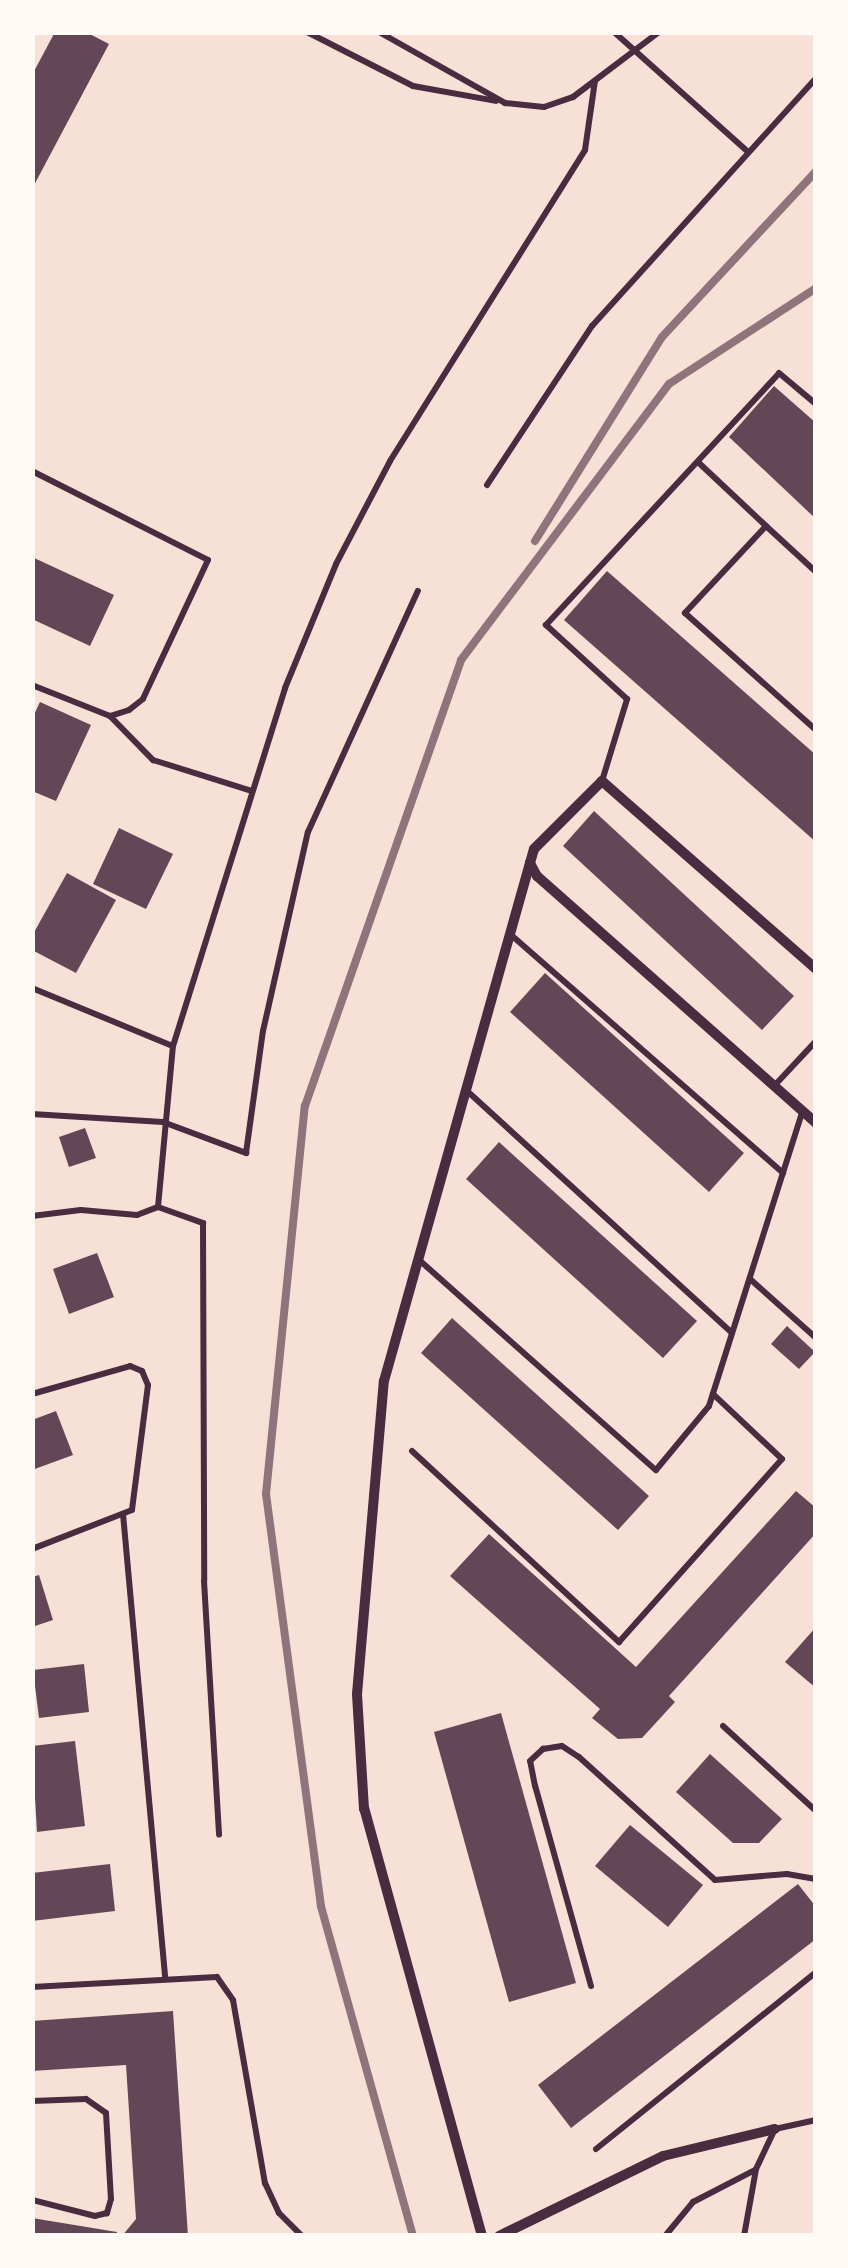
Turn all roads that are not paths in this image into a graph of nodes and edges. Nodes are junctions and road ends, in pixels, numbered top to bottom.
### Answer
1 (307, 32) edge
2 (379, 32) edge
3 (614, 32) edge
4 (659, 32) edge
5 (635, 54) junction
6 (816, 78) edge
7 (595, 82) junction
8 (505, 102) junction
9 (746, 150) junction
10 (816, 404) edge
11 (699, 463) junction
12 (32, 470) edge
13 (487, 486) dead end
14 (766, 526) junction
15 (816, 572) edge
16 (418, 591) dead end
17 (32, 685) edge
18 (110, 716) junction
19 (816, 730) edge
20 (602, 781) junction
21 (252, 791) junction
22 (530, 863) junction
23 (510, 934) junction
24 (813, 962) edge
25 (32, 988) edge
26 (816, 1041) edge
27 (173, 1046) junction
28 (774, 1086) junction
29 (466, 1090) junction
30 (802, 1111) junction
31 (32, 1114) edge
32 (163, 1122) junction
33 (816, 1123) edge
34 (783, 1172) junction
35 (158, 1207) junction
36 (32, 1216) edge
37 (418, 1259) junction
38 (750, 1279) junction
39 (732, 1333) junction
40 (816, 1338) edge
41 (32, 1394) edge
42 (713, 1394) junction
43 (412, 1451) dead end
44 (123, 1514) junction
45 (32, 1549) edge
46 (722, 1726) dead end
47 (816, 1812) edge
48 (219, 1836) dead end
49 (816, 1878) edge
50 (816, 1972) edge
51 (165, 1977) junction
52 (591, 1986) dead end
53 (32, 1987) edge
54 (32, 2101) edge
55 (816, 2120) edge
56 (775, 2129) junction
57 (596, 2150) dead end
58 (756, 2169) junction
59 (32, 2200) edge
60 (302, 2236) edge
61 (482, 2236) edge
62 (499, 2236) edge
63 (665, 2236) edge
64 (744, 2236) edge

1 - 8 lane
2 - 8 lane
3 - 5 lane
4 - 5 lane
5 - 7 lane
5 - 9 lane
6 - 9 lane
7 - 8 lane
7 - 21 lane
9 - 13 lane
10 - 11 lane
11 - 14 lane
11 - 20 lane
12 - 18 lane
14 - 15 lane
14 - 19 lane
16 - 32 lane
17 - 18 lane
18 - 21 lane
20 - 22 street
20 - 24 street
21 - 27 lane
22 - 23 street
22 - 28 street
23 - 29 street
23 - 34 lane
25 - 27 lane
26 - 28 lane
27 - 32 lane
28 - 30 street
29 - 37 street
29 - 39 lane
30 - 33 street
30 - 34 lane
31 - 32 lane
32 - 35 lane
34 - 38 lane
35 - 36 lane
35 - 48 lane
37 - 42 lane
37 - 61 street
38 - 39 lane
38 - 40 lane
39 - 42 lane
41 - 44 lane
42 - 43 lane
44 - 45 lane
44 - 51 lane
46 - 47 lane
49 - 52 lane
50 - 57 lane
51 - 53 lane
51 - 60 lane
54 - 59 lane
55 - 56 lane
56 - 58 lane
56 - 62 street
58 - 63 lane
58 - 64 lane

